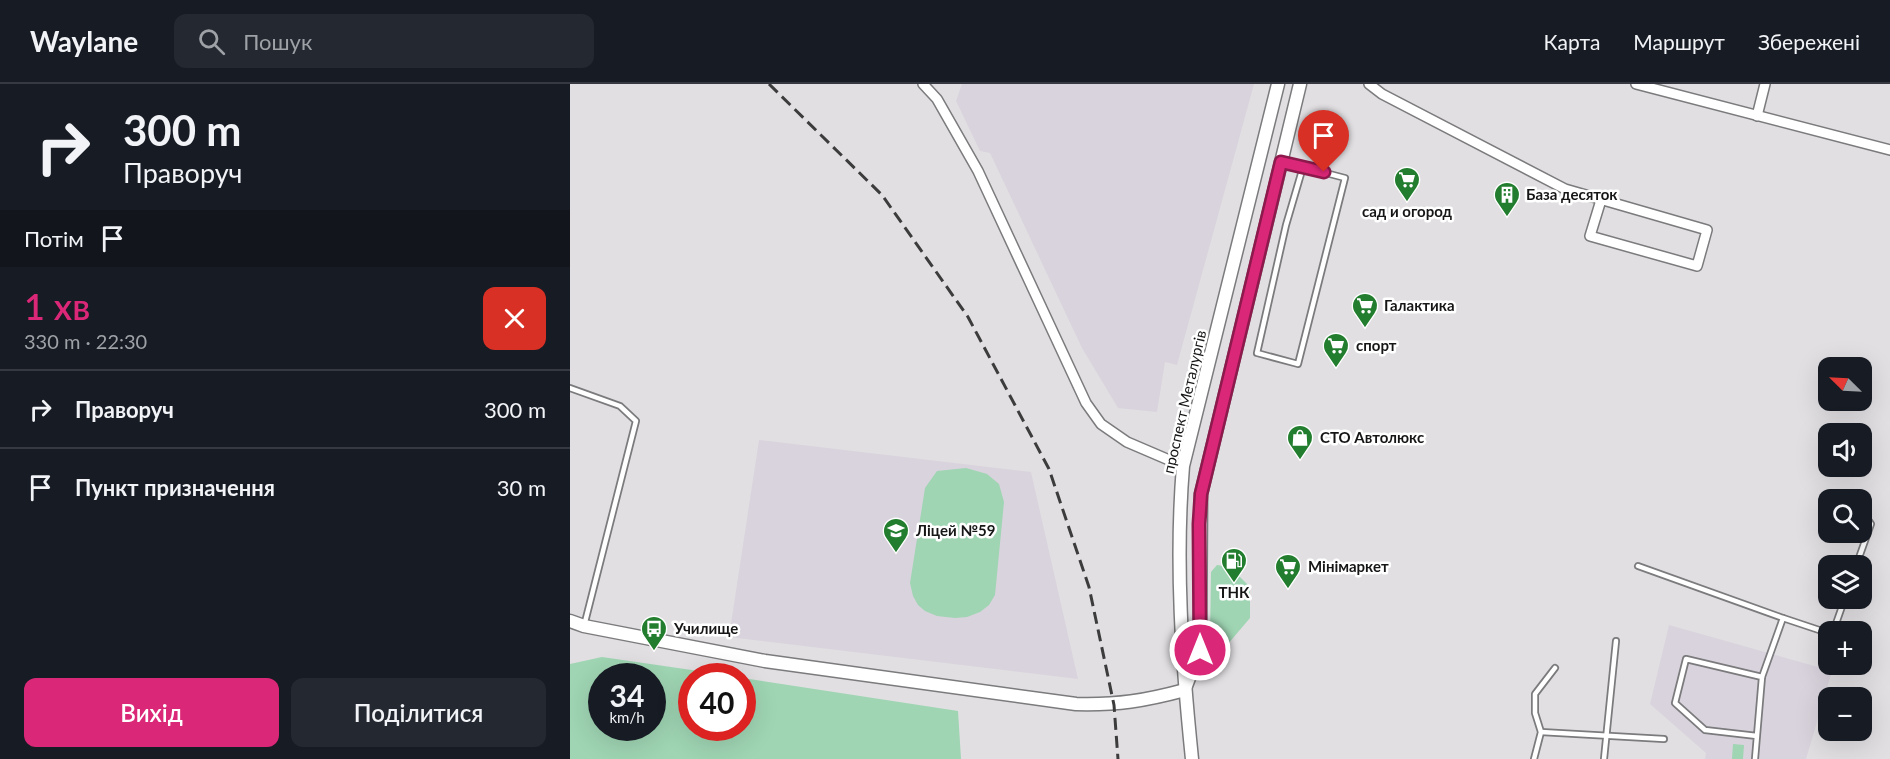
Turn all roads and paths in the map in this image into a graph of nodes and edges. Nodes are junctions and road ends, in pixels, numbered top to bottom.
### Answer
1 (923, 84) edge
2 (1278, 84) edge
3 (1300, 84) edge
4 (1369, 84) edge
5 (1636, 84) edge
6 (1765, 84) edge
7 (1757, 116) junction
8 (1890, 150) edge
9 (1281, 162) junction
10 (1303, 167) junction
11 (1600, 200) junction
12 (1225, 297) junction
13 (1246, 301) junction
14 (570, 388) edge
15 (1183, 466) junction
16 (1638, 566) dead end
17 (1783, 618) junction
18 (570, 621) edge
19 (584, 626) junction
20 (570, 628) edge
21 (1818, 630) edge
22 (1616, 641) dead end
23 (1555, 668) dead end
24 (1762, 677) junction
25 (1185, 690) junction
26 (1541, 732) junction
27 (1606, 735) junction
28 (1757, 736) junction
29 (1664, 739) dead end
30 (1192, 759) edge
31 (1534, 759) edge
32 (1604, 759) edge
33 (1755, 759) edge

1 - 15 street
2 - 12 street, проспект Металургів
3 - 9 street
4 - 11 street
5 - 7 street
6 - 7 street
7 - 8 street
9 - 10 lane
9 - 13 street
10 - 10 lane
11 - 11 street
12 - 13 street
12 - 15 street, проспект Металургів
13 - 25 street
14 - 19 lane
15 - 25 street, проспект Металургів
16 - 17 lane
17 - 21 lane
17 - 24 lane
18 - 19 street
19 - 20 street
19 - 25 street
22 - 27 lane
23 - 26 lane
24 - 28 lane
24 - 28 lane
25 - 30 street, проспект Металургів
26 - 27 lane
26 - 31 lane
27 - 29 lane
27 - 32 lane
28 - 33 lane

